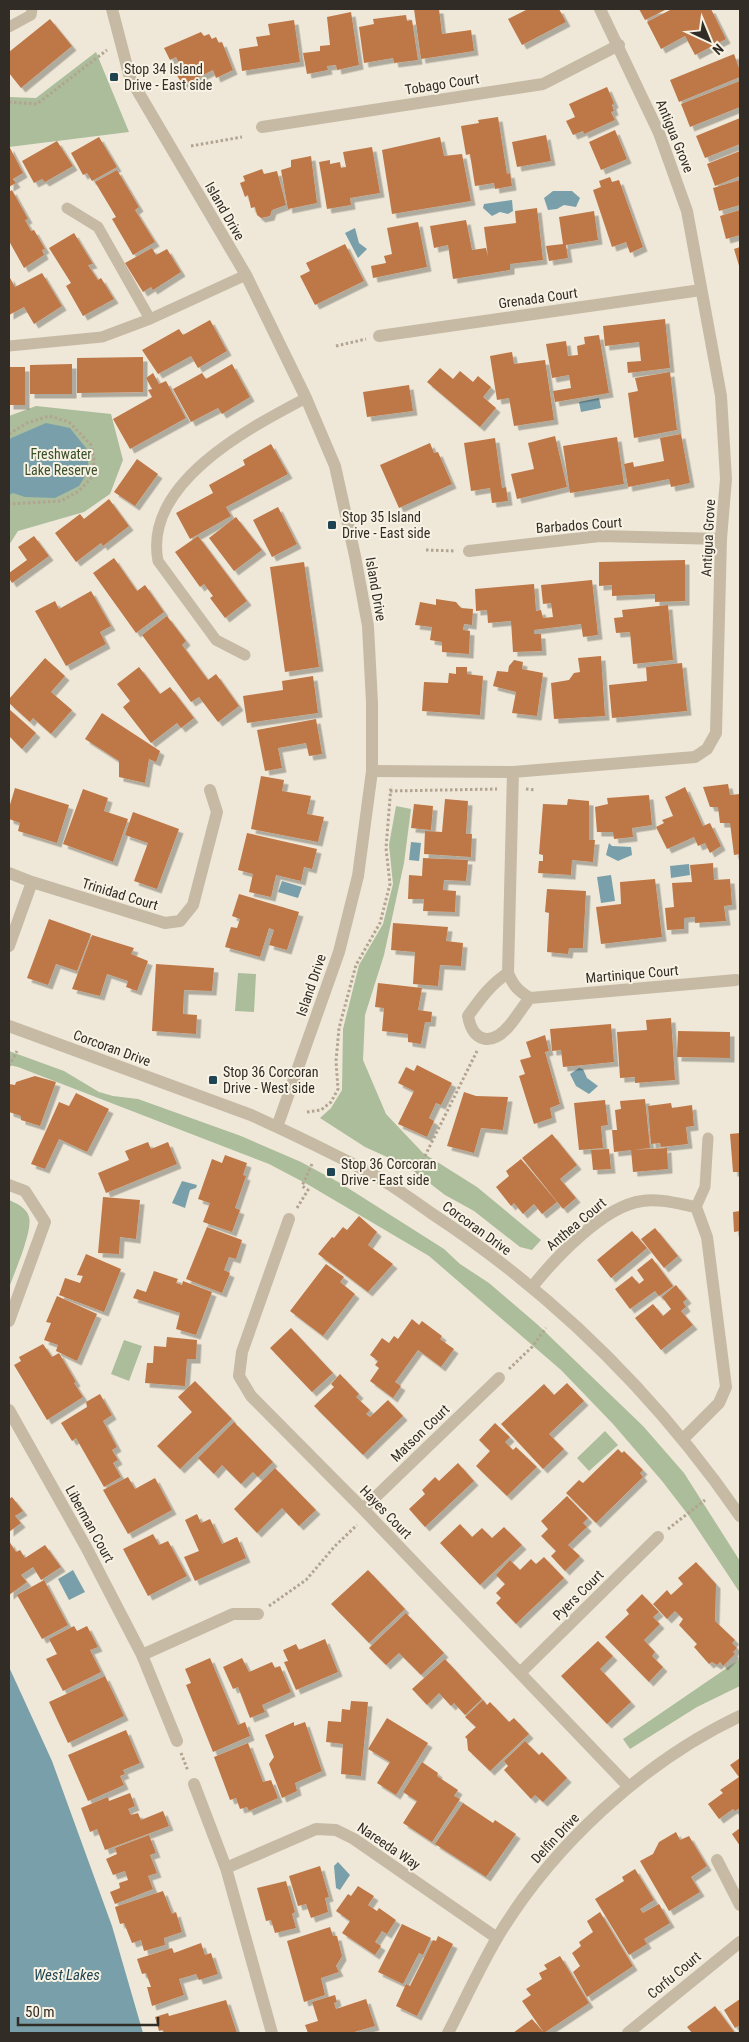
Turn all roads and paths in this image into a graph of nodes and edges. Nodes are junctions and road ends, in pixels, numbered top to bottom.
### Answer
1 (32, 9) edge
2 (112, 9) edge
3 (600, 9) edge
4 (9, 27) edge
5 (120, 40) junction
6 (619, 45) junction
7 (9, 102) edge
8 (262, 127) dead end
9 (242, 137) dead end
10 (191, 146) dead end
11 (66, 208) dead end
12 (246, 275) junction
13 (701, 290) junction
14 (150, 319) junction
15 (379, 336) joint
16 (9, 346) edge
17 (336, 346) dead end
18 (306, 398) junction
19 (9, 434) edge
20 (9, 504) edge
21 (721, 538) junction
22 (426, 550) dead end
23 (469, 551) joint
24 (245, 655) dead end
25 (372, 770) junction
26 (392, 771) junction
27 (512, 772) junction
28 (210, 790) dead end
29 (491, 790) dead end
30 (390, 791) junction
31 (9, 873) edge
32 (32, 882) junction
33 (9, 946) edge
34 (508, 973) junction
35 (736, 980) dead end
36 (530, 998) junction
37 (9, 1026) edge
38 (481, 1038) junction
39 (17, 1051) dead end
40 (9, 1066) edge
41 (307, 1112) dead end
42 (277, 1127) junction
43 (708, 1138) dead end
44 (312, 1164) dead end
45 (416, 1174) dead end
46 (9, 1185) edge
47 (696, 1207) junction
48 (290, 1219) joint
49 (532, 1287) junction
50 (9, 1321) edge
51 (546, 1328) dead end
52 (499, 1378) joint
53 (9, 1410) edge
54 (683, 1439) junction
55 (705, 1500) dead end
56 (362, 1509) junction
57 (740, 1516) edge
58 (658, 1537) joint
59 (258, 1614) joint
60 (142, 1655) junction
61 (520, 1673) junction
62 (740, 1716) edge
63 (177, 1741) joint
64 (194, 1784) joint
65 (628, 1786) junction
66 (717, 1860) dead end
67 (226, 1868) junction
68 (740, 1904) edge
69 (497, 1938) junction
70 (740, 1942) edge
71 (272, 2033) edge
72 (448, 2033) edge
73 (628, 2033) edge

1 - 4 lane
2 - 5 street, Island Drive
3 - 6 street, Antigua Grove
5 - 7 path
5 - 12 street, Island Drive
6 - 8 street, Tobago Court
6 - 13 street, Antigua Grove
9 - 10 path
11 - 14 lane
12 - 14 lane
12 - 18 street, Island Drive
13 - 15 street, Grenada Court
13 - 21 street, Antigua Grove
14 - 16 lane
15 - 17 path
18 - 24 lane
18 - 25 street, Island Drive
19 - 20 path
21 - 23 street, Barbados Court
21 - 27 street, Antigua Grove
22 - 23 path
25 - 26 street, Antigua Grove
25 - 42 street, Island Drive
26 - 27 street, Antigua Grove
26 - 30 path
27 - 34 street
28 - 32 street, Trinidad Court
29 - 30 path
30 - 41 path
31 - 32 street, Trinidad Court
32 - 33 street
34 - 36 street
34 - 38 street
35 - 36 street, Martinique Court
36 - 38 street
37 - 42 street, Corcoran Drive
38 - 45 path
39 - 40 path
42 - 49 street, Corcoran Drive
43 - 47 lane
44 - 48 path
46 - 50 street
47 - 49 street, Anthea Court
47 - 54 street
48 - 56 street, Hayes Court
49 - 54 street, Corcoran Drive
51 - 52 path
52 - 56 street, Matson Court
53 - 60 street, Liberman Court
54 - 57 street, Corcoran Drive
55 - 58 path
56 - 59 path
56 - 61 street, Hayes Court
58 - 61 street, Pyers Court
59 - 60 street
60 - 63 street, Liberman Court
61 - 65 street, Hayes Court
62 - 65 street, Delfin Drive
63 - 64 path
64 - 67 street
65 - 69 street, Delfin Drive
66 - 68 street
67 - 69 street, Nareeda Way
67 - 71 street
69 - 72 street, Delfin Drive
70 - 73 street, Corfu Court

